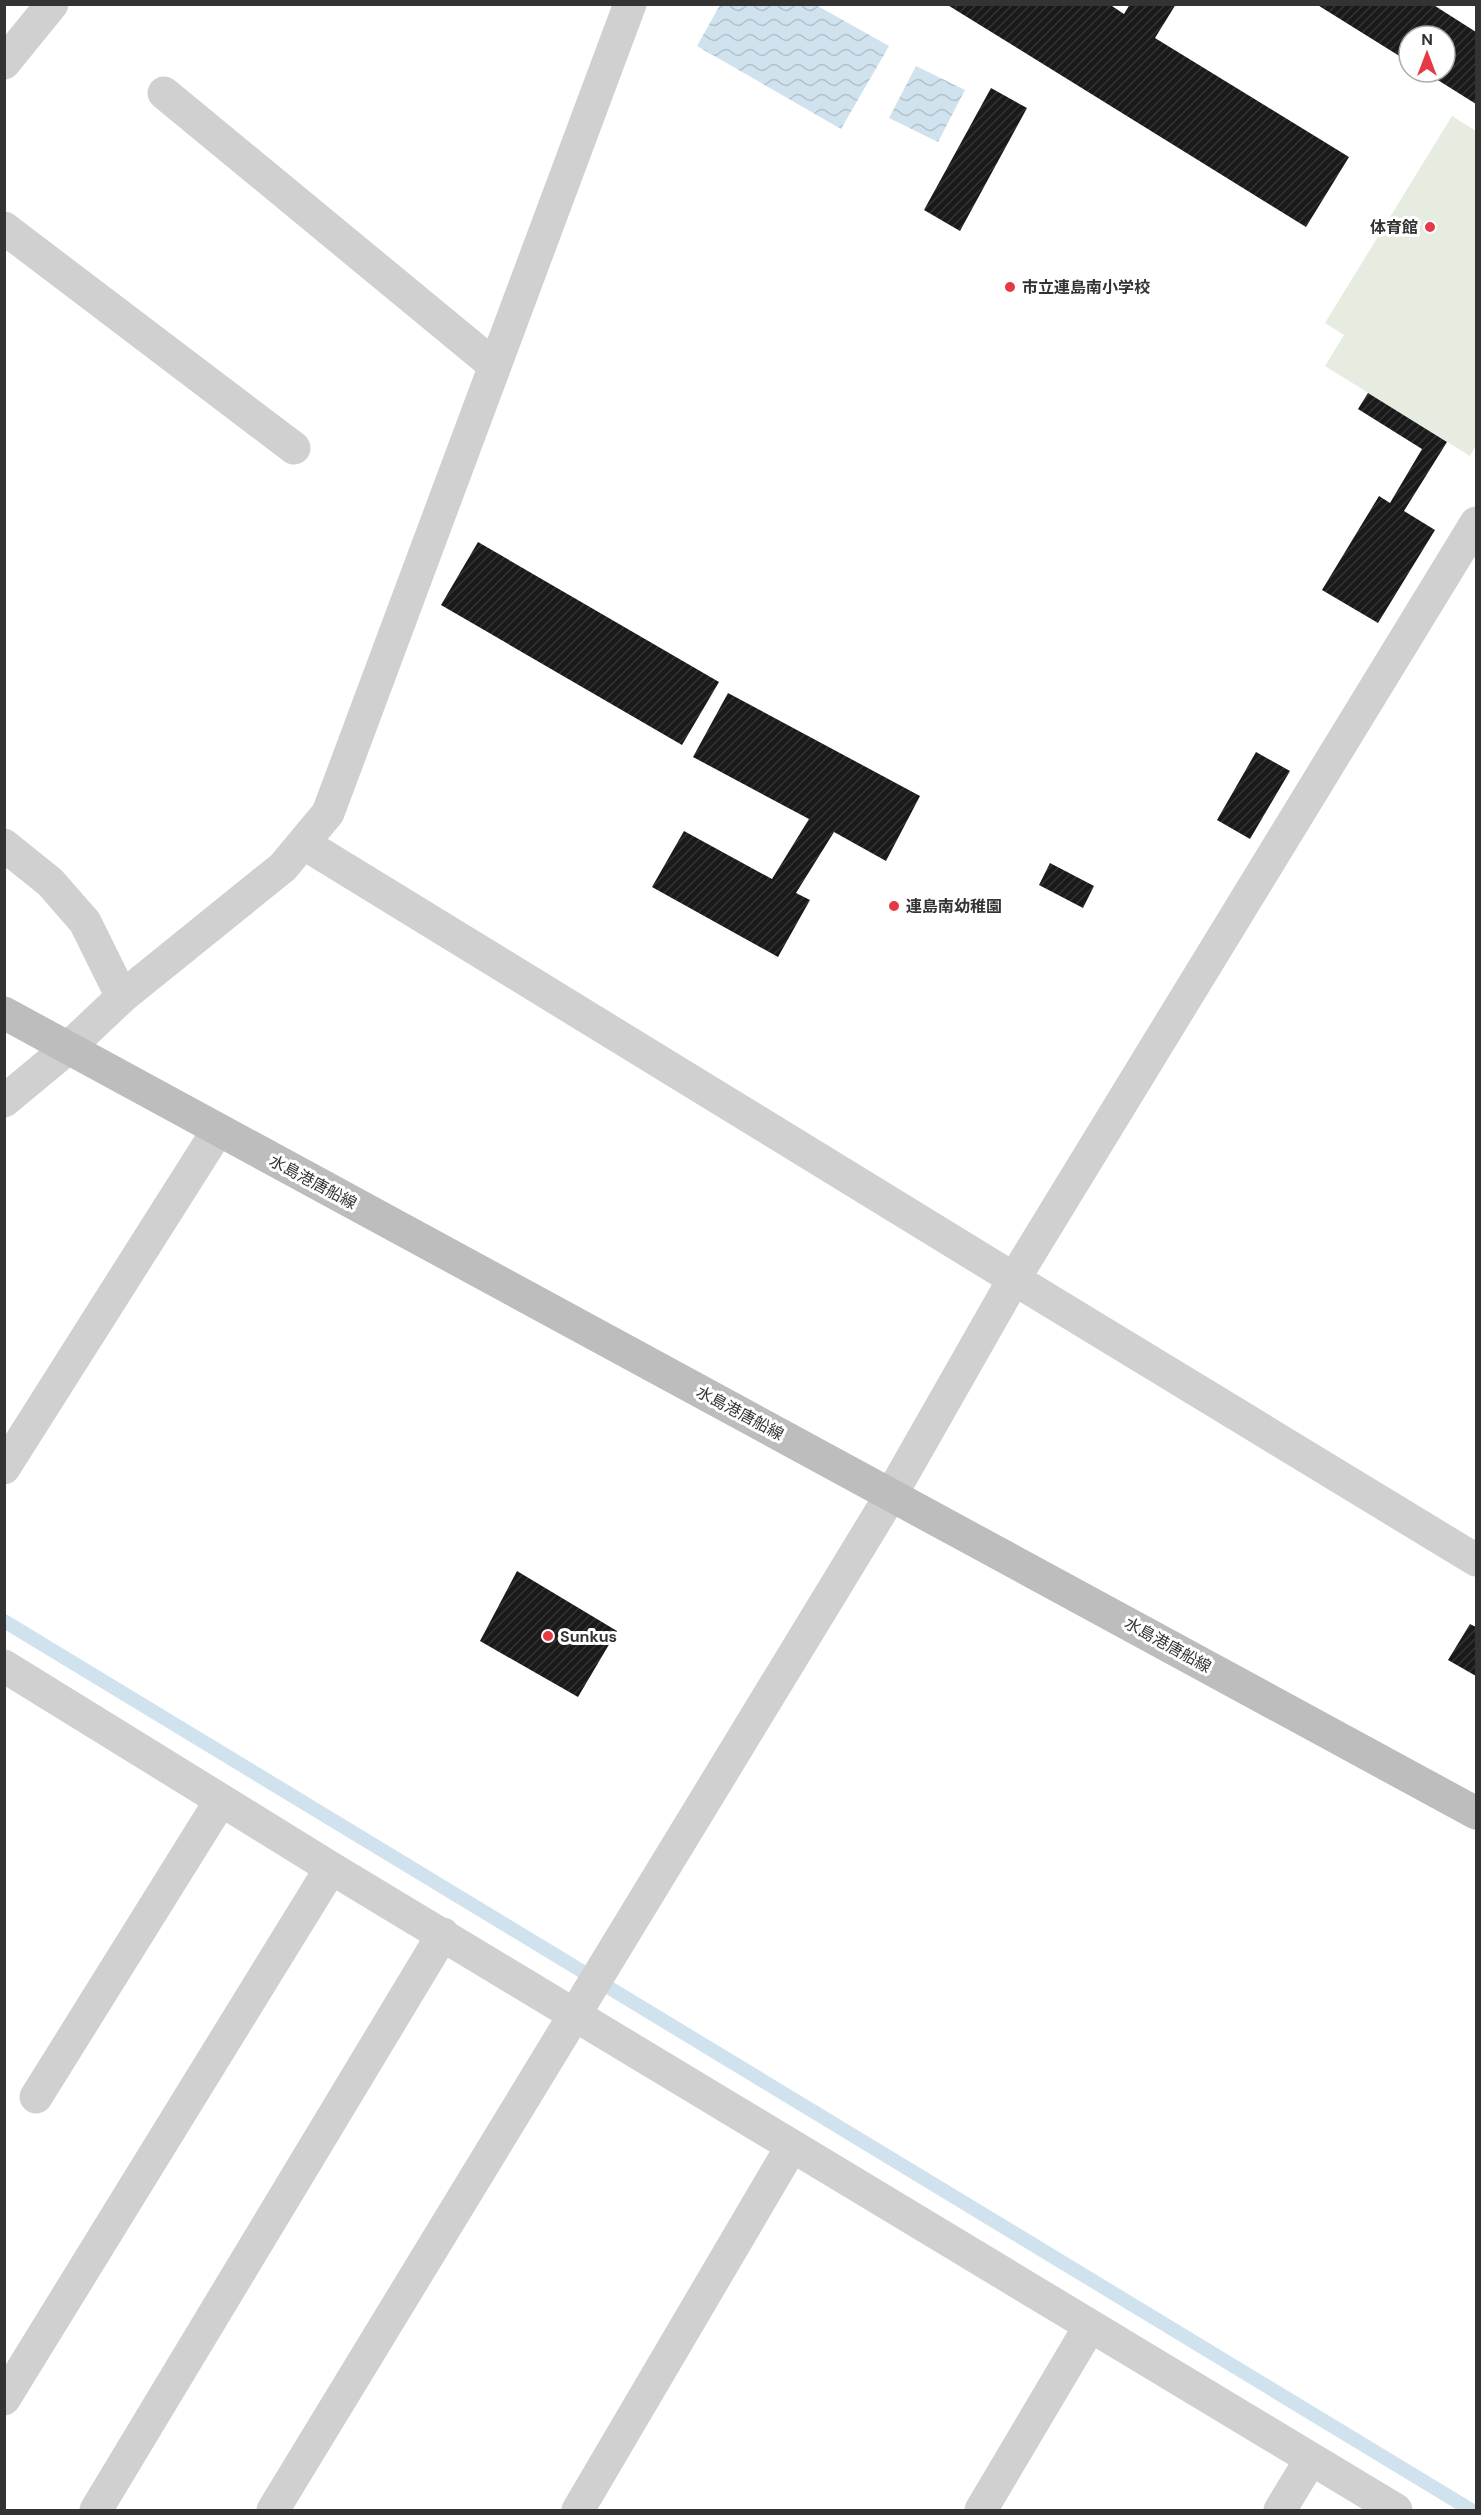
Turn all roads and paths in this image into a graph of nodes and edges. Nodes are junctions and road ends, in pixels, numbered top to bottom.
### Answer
1 (52, 4) edge
2 (630, 4) edge
3 (4, 63) edge
4 (164, 93) dead end
5 (4, 228) edge
6 (495, 366) junction
7 (294, 448) dead end
8 (1476, 523) edge
9 (1466, 562) edge
10 (303, 843) junction
11 (4, 845) edge
12 (122, 997) junction
13 (4, 1013) edge
14 (68, 1048) junction
15 (4, 1101) edge
16 (218, 1130) junction
17 (1014, 1280) junction
18 (4, 1468) edge
19 (891, 1495) junction
20 (1476, 1560) edge
21 (4, 1666) edge
22 (221, 1800) junction
23 (1476, 1813) edge
24 (332, 1868) junction
25 (443, 1934) junction
26 (587, 1993) junction
27 (36, 2097) dead end
28 (792, 2146) junction
29 (1090, 2326) junction
30 (4, 2399) edge
31 (1311, 2459) junction
32 (96, 2511) edge
33 (273, 2511) edge
34 (578, 2511) edge
35 (981, 2511) edge
36 (1280, 2511) edge
37 (1396, 2511) edge

1 - 3 street
2 - 6 street
4 - 6 street
5 - 7 street
6 - 10 street
8 - 9 street
9 - 17 street
10 - 12 street
10 - 17 street
11 - 12 street
12 - 14 street
13 - 14 main road, 水島港唐船線
14 - 15 street
14 - 16 main road, 水島港唐船線
16 - 18 street
16 - 19 main road, 水島港唐船線
17 - 19 street
17 - 20 street
19 - 23 main road, 水島港唐船線
19 - 26 street
21 - 22 street
22 - 24 street
22 - 27 street
24 - 25 street
24 - 30 street
25 - 26 street
25 - 32 street
26 - 28 street
26 - 33 street
28 - 29 street
28 - 34 street
29 - 31 street
29 - 35 street
31 - 36 street
31 - 37 street

